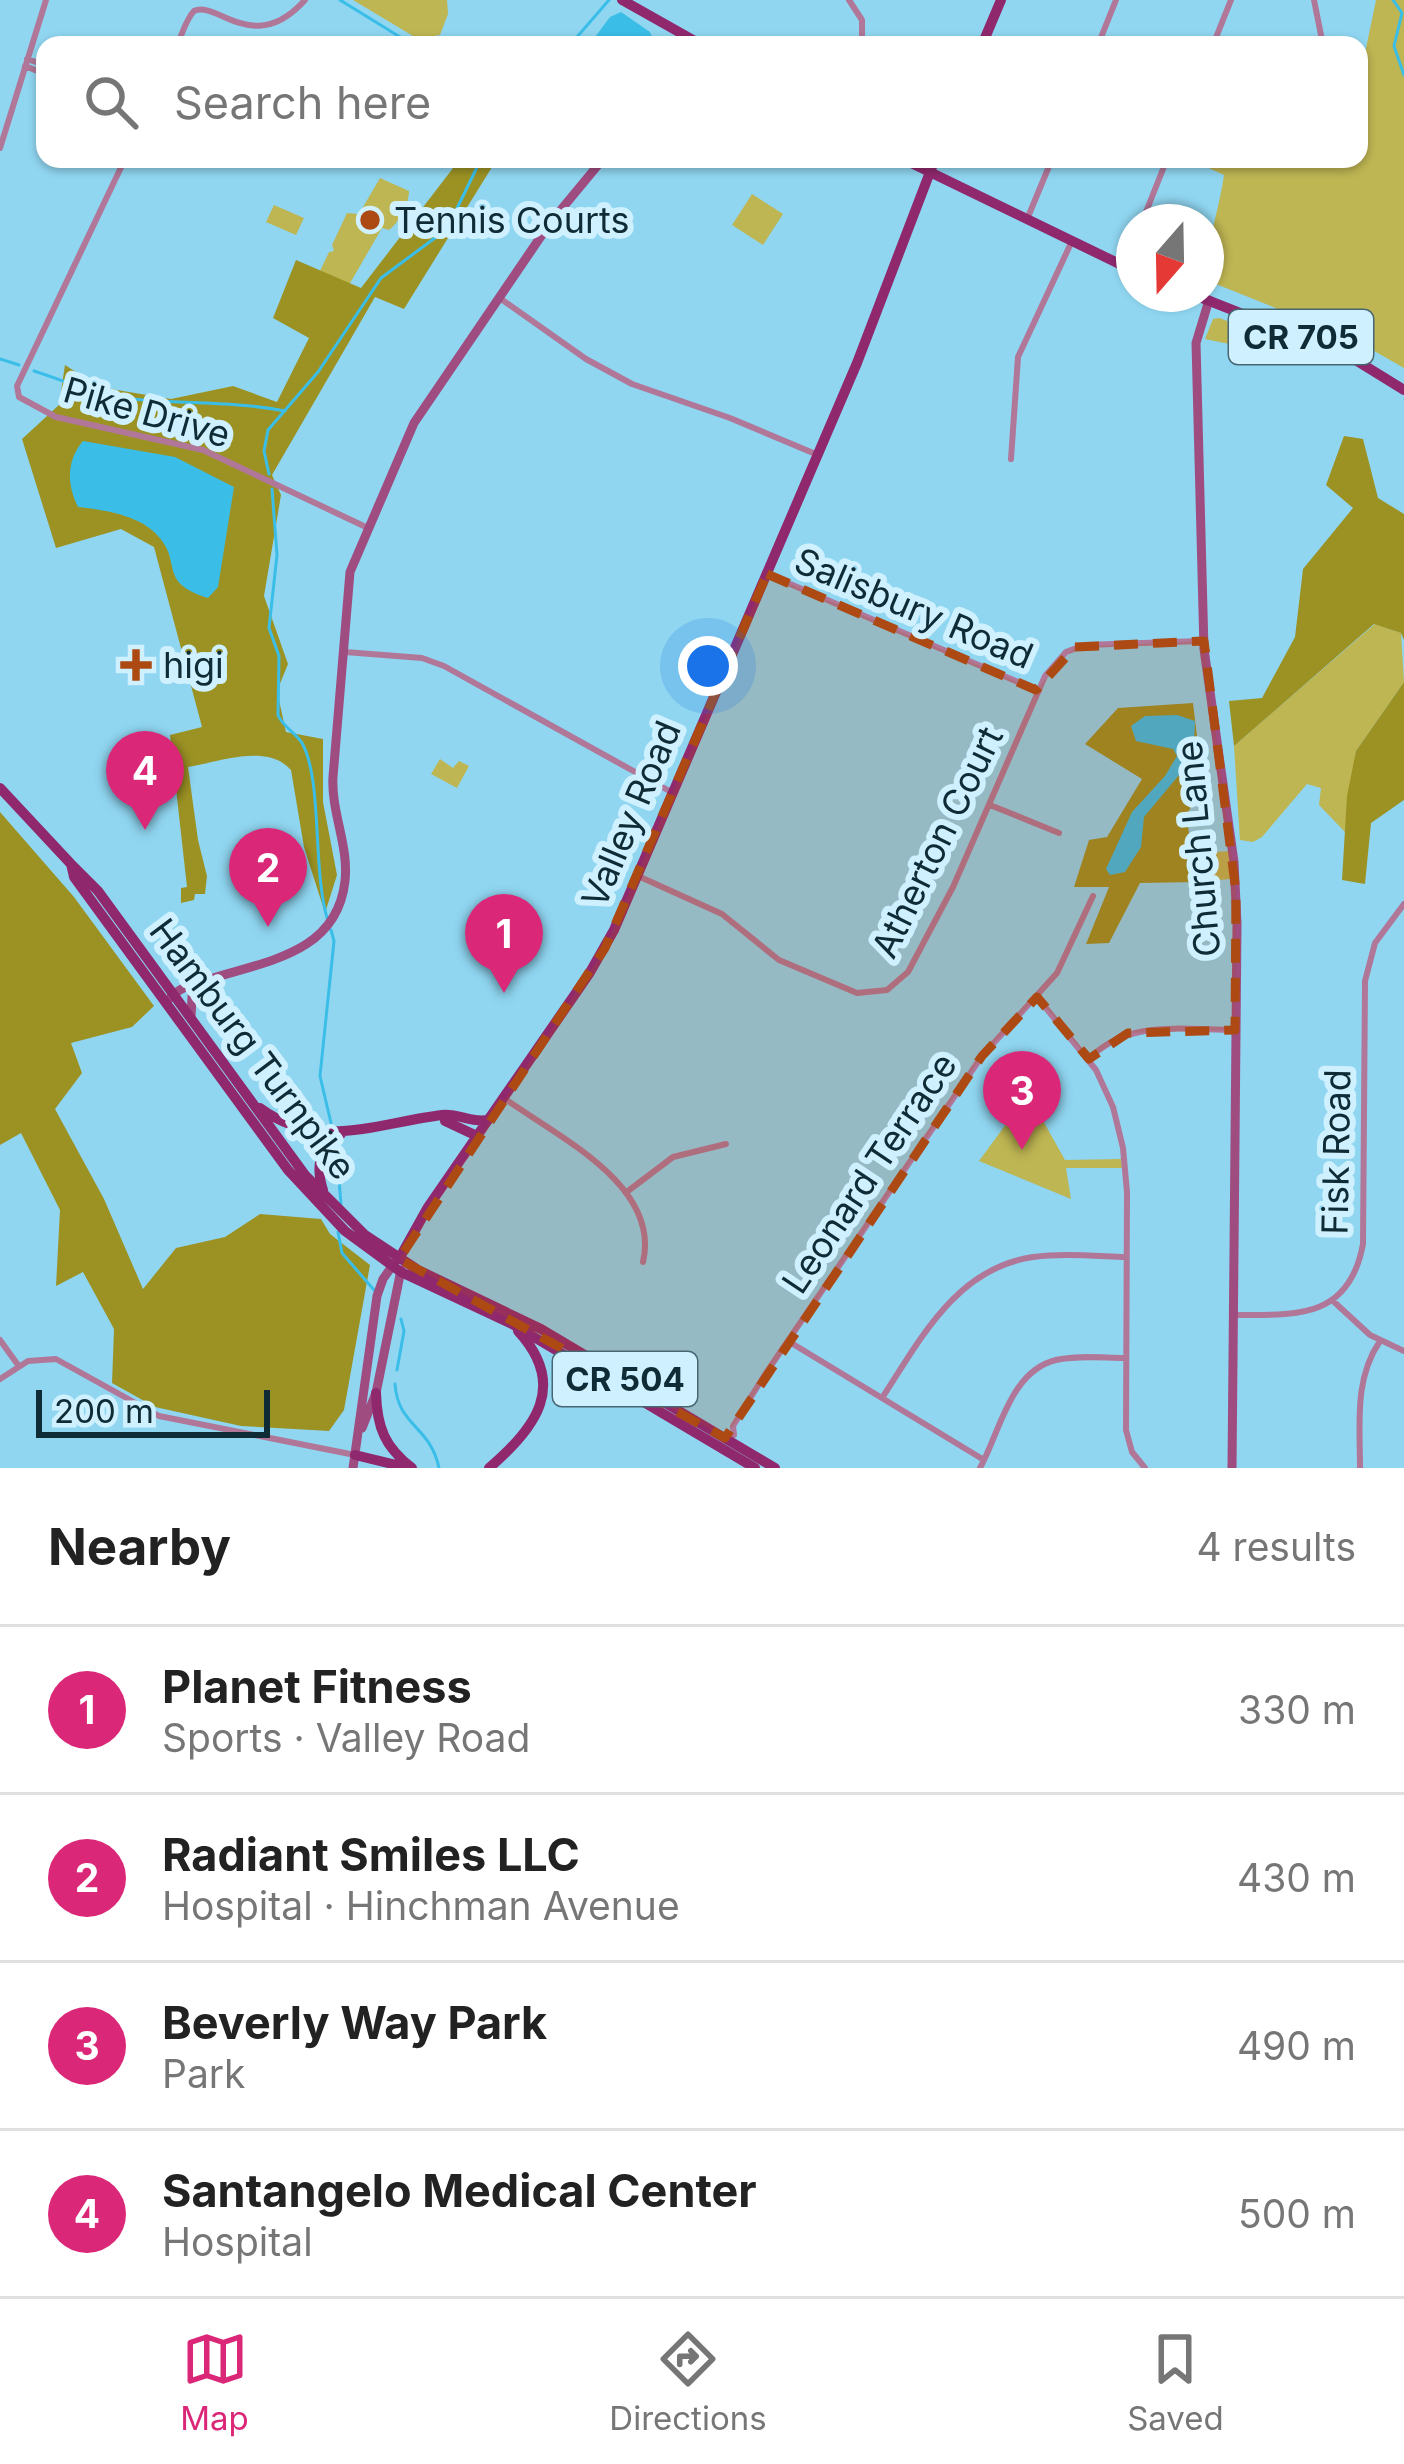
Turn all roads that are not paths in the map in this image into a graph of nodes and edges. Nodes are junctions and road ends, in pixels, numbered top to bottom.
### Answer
1 (46, 0) edge
2 (305, 0) edge
3 (622, 0) edge
4 (849, 0) edge
5 (1001, 0) edge
6 (1116, 0) edge
7 (1232, 0) edge
8 (1314, 0) edge
9 (181, 36) edge
10 (685, 36) edge
11 (862, 36) edge
12 (986, 36) edge
13 (1102, 36) edge
14 (1217, 36) edge
15 (1322, 36) edge
16 (26, 63) junction
17 (36, 64) edge
18 (36, 69) edge
19 (0, 148) edge
20 (120, 168) edge
21 (595, 168) edge
22 (920, 168) edge
23 (932, 168) edge
24 (1048, 168) edge
25 (1163, 168) edge
26 (930, 173) junction
27 (1149, 204) edge
28 (1027, 220) junction
29 (1072, 242) junction
30 (1116, 263) edge
31 (499, 298) junction
32 (1224, 307) edge
33 (1206, 312) edge
34 (1404, 390) edge
35 (818, 455) junction
36 (1011, 459) dead end
37 (368, 528) junction
38 (767, 574) junction
39 (1204, 641) junction
40 (342, 652) junction
41 (1039, 691) junction
42 (0, 788) edge
43 (673, 793) junction
44 (990, 805) junction
45 (1059, 833) dead end
46 (638, 876) junction
47 (1093, 896) dead end
48 (1404, 904) edge
49 (203, 981) junction
50 (1037, 997) junction
51 (170, 998) junction
52 (191, 1018) junction
53 (1235, 1030) junction
54 (1089, 1059) junction
55 (502, 1097) junction
56 (252, 1103) junction
57 (430, 1118) junction
58 (488, 1120) junction
59 (345, 1131) junction
60 (477, 1136) junction
61 (726, 1144) dead end
62 (628, 1191) junction
63 (337, 1215) junction
64 (1126, 1256) junction
65 (644, 1262) dead end
66 (397, 1265) junction
67 (1332, 1300) junction
68 (1233, 1315) junction
69 (512, 1324) junction
70 (0, 1340) edge
71 (788, 1341) junction
72 (1380, 1341) junction
73 (1404, 1351) edge
74 (1125, 1358) junction
75 (18, 1365) junction
76 (0, 1378) edge
77 (376, 1393) junction
78 (882, 1398) junction
79 (359, 1436) junction
80 (725, 1438) junction
81 (354, 1462) edge
82 (982, 1464) edge
83 (410, 1468) edge
84 (489, 1468) edge
85 (755, 1468) edge
86 (775, 1468) edge
87 (1145, 1468) edge
88 (1232, 1468) edge
89 (1360, 1468) edge

1 - 16 street
2 - 9 street
3 - 10 main road
4 - 11 street
5 - 12 main road
6 - 13 street
7 - 14 street
8 - 15 street
16 - 17 street
16 - 18 street
16 - 19 street
20 - 37 street, Pike Drive
21 - 31 street
22 - 26 main road
23 - 26 main road, Valley Road
24 - 28 street
25 - 27 street
26 - 28 main road
26 - 35 main road, Valley Road
28 - 29 main road
29 - 30 main road
29 - 36 street
31 - 35 street
31 - 37 street
32 - 34 main road, CR 705
33 - 39 street, Church Lane
35 - 38 main road, Valley Road
37 - 40 street
38 - 41 street, Salisbury Road
38 - 43 main road, Valley Road
39 - 41 street, Atherton Court
39 - 53 street, Church Lane
40 - 43 street
40 - 49 street
41 - 44 street, Atherton Court
42 - 51 main road, Hamburg Turnpike / CR 504
43 - 46 main road, Valley Road
44 - 45 street
44 - 46 street, Atherton Court
46 - 55 main road, Valley Road
47 - 50 street, Leonard Terrace
48 - 67 street, Fisk Road
49 - 51 street
49 - 52 street
50 - 54 street
50 - 71 street, Leonard Terrace
51 - 52 main road, Hamburg Turnpike / CR 504
51 - 63 main road, CR 504
52 - 56 main road, Hamburg Turnpike / CR 504
53 - 54 street
53 - 68 street, Church Lane
54 - 64 street
55 - 58 main road, Valley Road
55 - 62 street
56 - 59 main road
56 - 63 main road, Hamburg Turnpike / CR 504
57 - 58 main road
57 - 59 main road
57 - 60 main road
58 - 60 main road, Valley Road
59 - 63 main road
60 - 66 main road, Valley Road
61 - 62 street
62 - 65 street
63 - 66 main road, Hamburg Turnpike / CR 504
64 - 74 street
64 - 78 street
66 - 69 main road, CR 504
66 - 77 street, Valley Road
66 - 79 street, Valley Road
66 - 80 main road, Hamburg Turnpike / CR 504
67 - 68 street
67 - 72 street
68 - 88 street, Church Lane
69 - 84 main road
69 - 85 main road, CR 504
70 - 75 street
71 - 78 street
71 - 80 street, Leonard Terrace
72 - 73 street
72 - 89 street
74 - 82 street
74 - 87 street
75 - 76 street
75 - 81 street
77 - 79 street, Valley Road
77 - 83 main road
78 - 82 street
79 - 81 street, Valley Road
80 - 86 main road, Hamburg Turnpike / CR 504
81 - 83 main road

